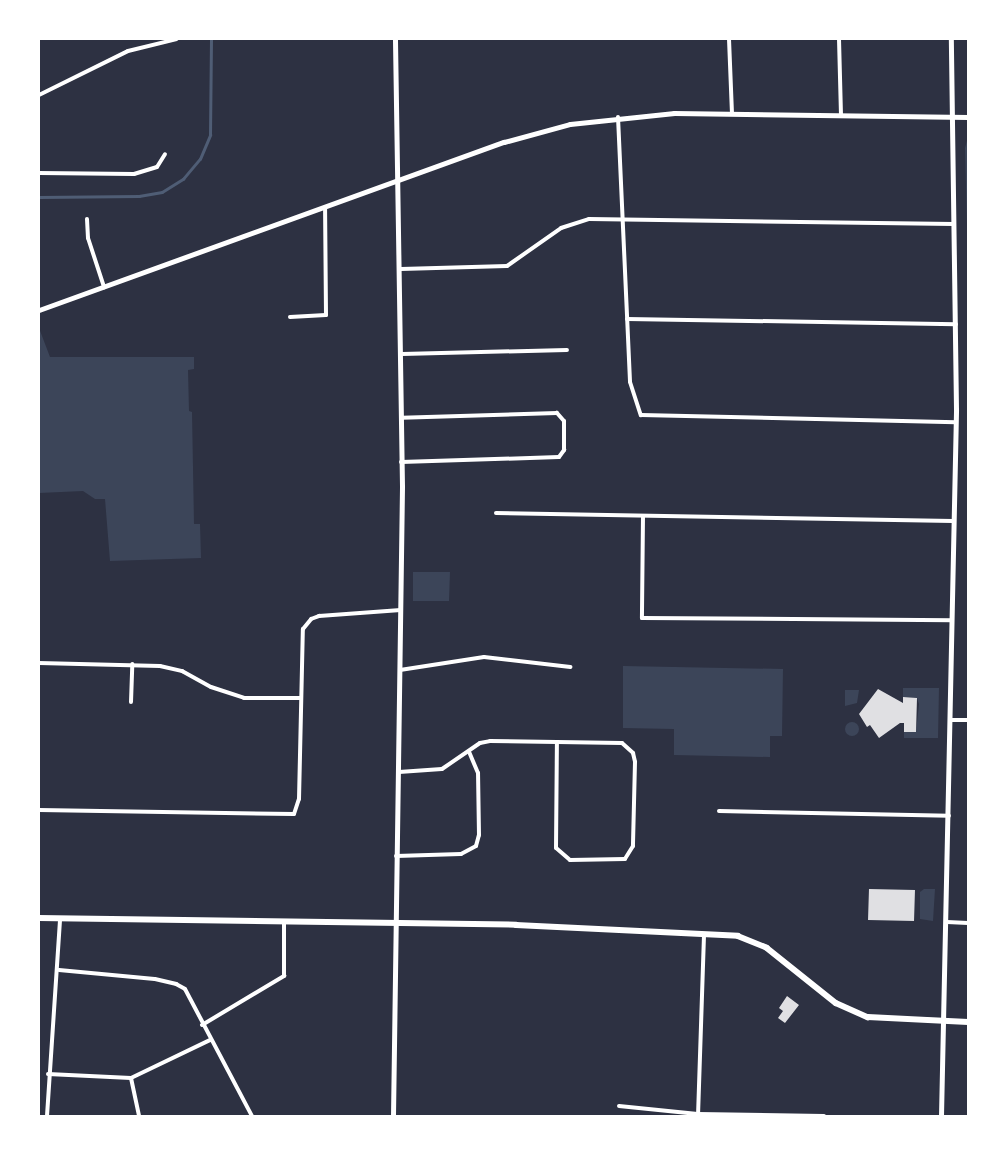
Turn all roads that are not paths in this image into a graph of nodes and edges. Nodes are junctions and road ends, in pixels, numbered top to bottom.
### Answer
1 (177, 39) edge
2 (395, 39) edge
3 (729, 39) edge
4 (839, 39) edge
5 (951, 39) edge
6 (39, 95) edge
7 (732, 114) junction
8 (618, 116) junction
9 (841, 116) junction
10 (953, 117) junction
11 (968, 117) edge
12 (165, 154) dead end
13 (39, 174) edge
14 (399, 181) junction
15 (325, 208) junction
16 (87, 219) dead end
17 (625, 219) junction
18 (954, 224) junction
19 (401, 269) junction
20 (104, 287) junction
21 (39, 310) edge
22 (290, 318) dead end
23 (627, 318) junction
24 (956, 324) junction
25 (567, 350) dead end
26 (402, 354) junction
27 (402, 418) junction
28 (956, 422) junction
29 (402, 462) junction
30 (496, 514) dead end
31 (643, 516) junction
32 (953, 521) junction
33 (402, 610) junction
34 (952, 620) junction
35 (39, 663) edge
36 (132, 664) junction
37 (570, 667) dead end
38 (400, 670) junction
39 (301, 698) junction
40 (131, 702) dead end
41 (951, 720) junction
42 (968, 720) edge
43 (557, 742) junction
44 (469, 752) junction
45 (399, 772) junction
46 (39, 810) edge
47 (719, 811) dead end
48 (949, 816) junction
49 (396, 856) junction
50 (39, 918) edge
51 (60, 919) junction
52 (284, 922) junction
53 (947, 922) junction
54 (395, 923) junction
55 (968, 923) edge
56 (704, 933) junction
57 (59, 970) junction
58 (942, 1021) junction
59 (968, 1022) edge
60 (202, 1025) junction
61 (210, 1040) junction
62 (48, 1074) junction
63 (131, 1078) junction
64 (619, 1106) dead end
65 (698, 1115) edge
66 (47, 1116) edge
67 (139, 1116) edge
68 (252, 1116) edge
69 (393, 1116) edge
70 (824, 1116) edge
71 (942, 1116) edge

1 - 6 street
2 - 14 street
3 - 7 street
4 - 9 street
5 - 10 street
7 - 8 street
7 - 9 street
8 - 14 street
8 - 17 street
9 - 10 street
10 - 11 street
10 - 18 street
12 - 13 street
14 - 15 street
14 - 19 street
15 - 20 street
15 - 22 street
16 - 20 street
17 - 18 street
17 - 19 street
17 - 23 street
18 - 24 street
19 - 26 street
20 - 21 street
23 - 24 street
23 - 28 street
24 - 28 street
25 - 26 street
26 - 27 street
27 - 29 street
27 - 29 street
28 - 32 street
29 - 33 street
30 - 31 street
31 - 32 street
31 - 34 street
32 - 34 street
33 - 38 street
33 - 39 street
34 - 41 street
35 - 36 street
36 - 39 street
36 - 40 street
37 - 38 street
38 - 45 street
39 - 46 street
41 - 42 street
41 - 48 street
43 - 43 street
43 - 44 street
44 - 45 street
44 - 49 street
45 - 49 street
47 - 48 street
48 - 53 street
49 - 54 street
50 - 51 main road
51 - 52 main road
51 - 57 street
52 - 54 main road
52 - 60 street
53 - 55 street
53 - 58 street
54 - 56 main road
54 - 69 street
56 - 58 main road
56 - 65 street
57 - 60 street
57 - 62 street
58 - 59 main road
58 - 71 street
60 - 61 street
61 - 63 street
61 - 68 street
62 - 63 street
62 - 66 street
63 - 67 street
64 - 65 street
65 - 70 street

